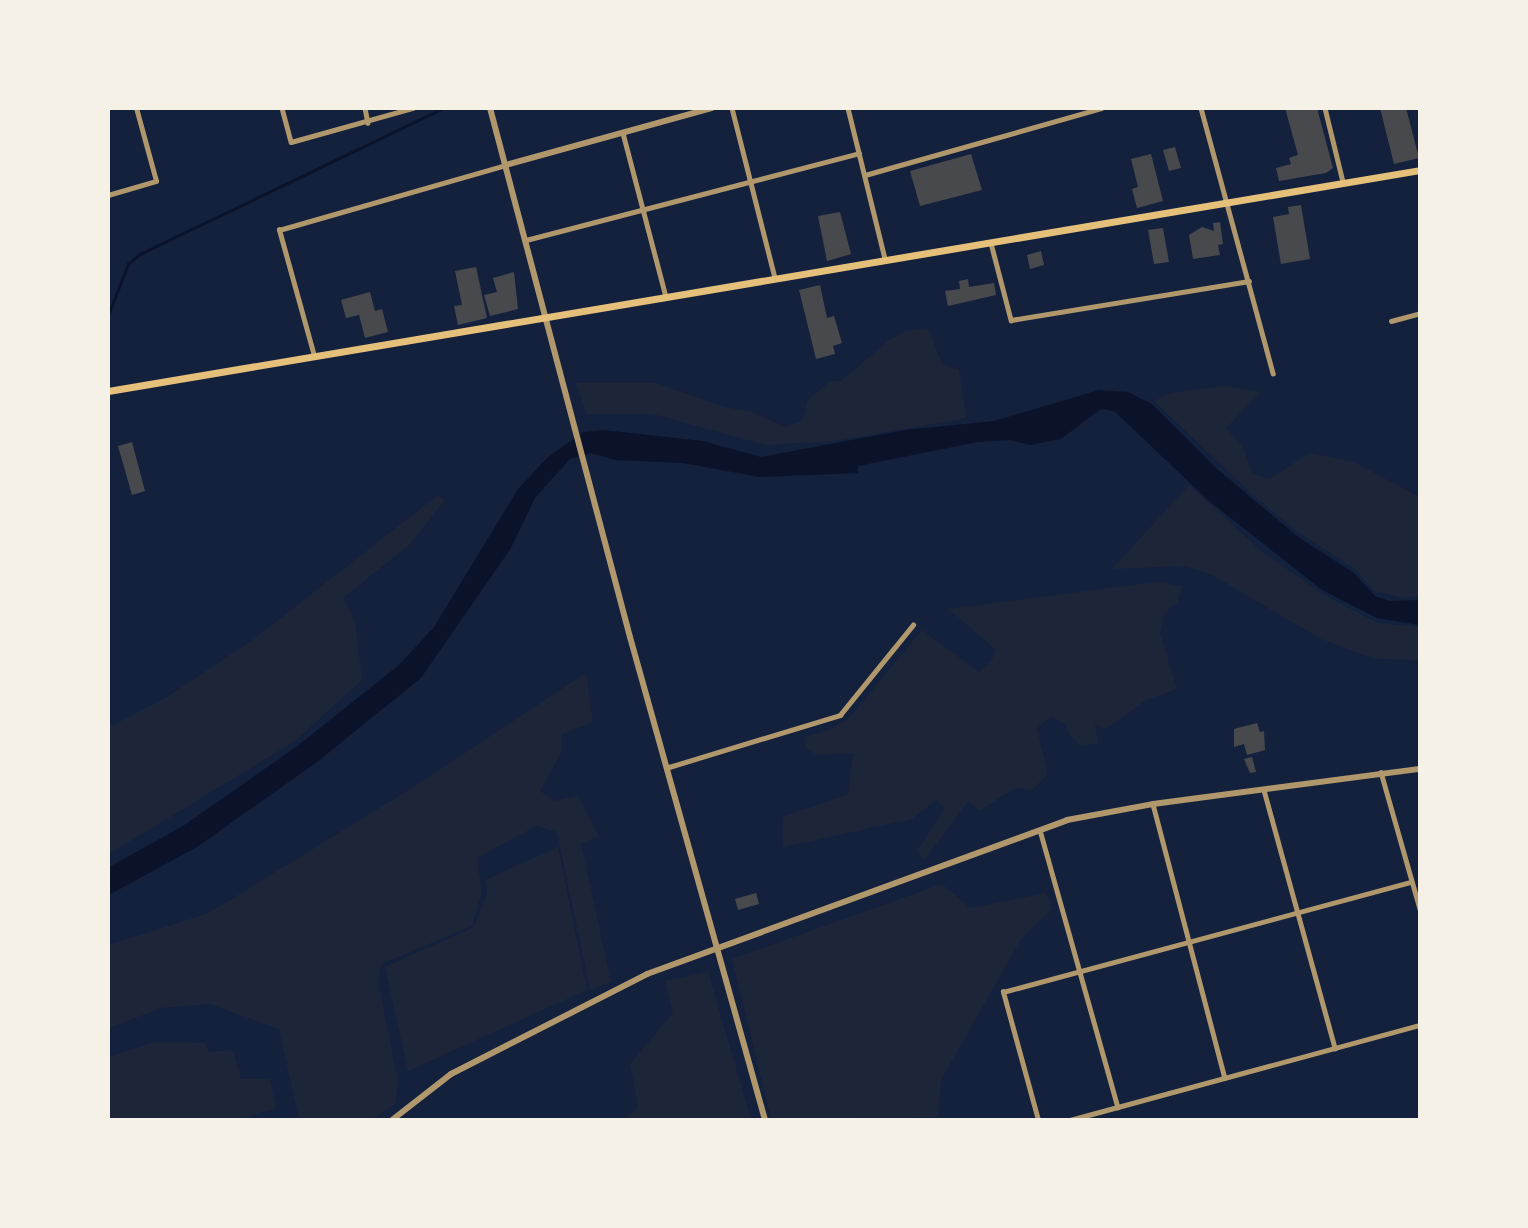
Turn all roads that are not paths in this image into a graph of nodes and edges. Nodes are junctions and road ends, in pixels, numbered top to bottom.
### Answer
1 (136, 108) edge
2 (282, 108) edge
3 (365, 108) edge
4 (490, 108) edge
5 (712, 108) edge
6 (732, 108) edge
7 (848, 108) edge
8 (1101, 108) edge
9 (1201, 108) edge
10 (1325, 108) edge
11 (412, 109) edge
12 (368, 123) junction
13 (623, 132) junction
14 (859, 153) junction
15 (506, 165) junction
16 (1419, 170) edge
17 (865, 175) junction
18 (752, 181) junction
19 (1343, 182) junction
20 (108, 195) edge
21 (1227, 204) junction
22 (643, 211) junction
23 (526, 240) junction
24 (991, 243) junction
25 (886, 259) junction
26 (775, 278) junction
27 (1250, 281) junction
28 (666, 297) junction
29 (1419, 313) edge
30 (546, 316) junction
31 (1391, 321) dead end
32 (314, 356) junction
33 (1273, 373) dead end
34 (108, 391) edge
35 (913, 625) dead end
36 (669, 767) junction
37 (1419, 769) edge
38 (1381, 771) junction
39 (1264, 789) junction
40 (1153, 804) junction
41 (1041, 830) junction
42 (1411, 882) junction
43 (1419, 909) edge
44 (1298, 912) junction
45 (1190, 943) junction
46 (720, 948) junction
47 (1080, 971) junction
48 (1419, 1025) edge
49 (1335, 1048) junction
50 (1225, 1077) junction
51 (1118, 1107) junction
52 (392, 1119) edge
53 (765, 1119) edge
54 (1038, 1119) edge
55 (1070, 1119) edge

1 - 20 street
2 - 12 street
3 - 12 street
4 - 15 street
5 - 13 street
6 - 18 street
7 - 14 street
8 - 17 street
9 - 21 street
10 - 19 street
11 - 12 street
13 - 15 street
13 - 22 street
14 - 17 street
14 - 18 street
15 - 23 street
15 - 32 street
16 - 19 main road
17 - 25 street
18 - 22 street
18 - 26 street
19 - 21 main road
21 - 24 main road
21 - 27 street
22 - 23 street
22 - 28 street
23 - 30 street
24 - 25 main road
24 - 27 street
25 - 26 main road
26 - 28 main road
27 - 33 street
28 - 30 main road
29 - 31 street
30 - 32 main road
30 - 36 street
32 - 34 main road
35 - 36 street
36 - 46 street
37 - 38 street
38 - 39 street
38 - 42 street
39 - 40 street
39 - 44 street
40 - 41 street
40 - 45 street
41 - 46 street
41 - 47 street
42 - 43 street
42 - 44 street
44 - 45 street
44 - 49 street
45 - 47 street
45 - 50 street
46 - 52 street
46 - 53 street
47 - 51 street
47 - 54 street
48 - 49 street
49 - 50 street
50 - 51 street
51 - 55 street

